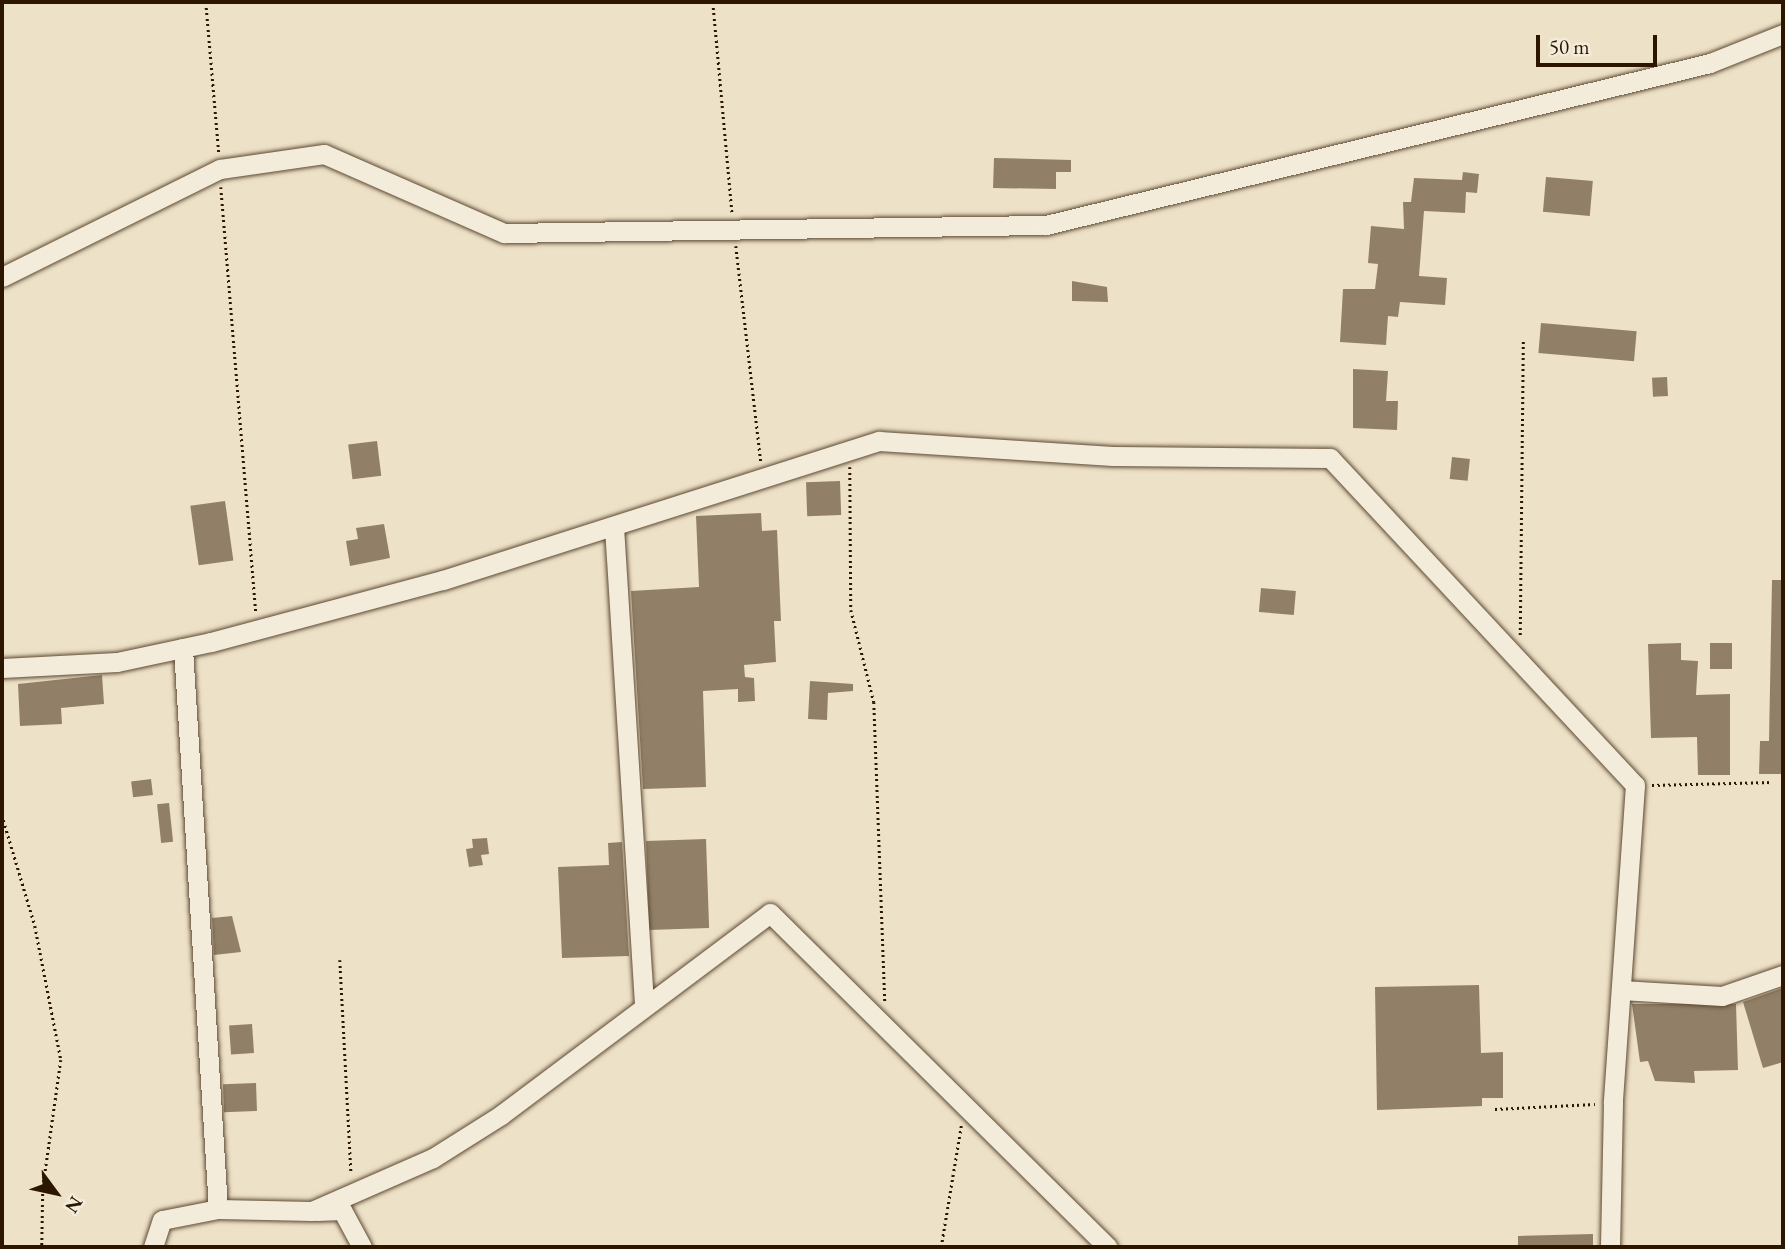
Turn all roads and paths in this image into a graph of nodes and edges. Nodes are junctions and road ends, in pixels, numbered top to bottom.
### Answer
1 (206, 2) edge
2 (1783, 34) edge
3 (220, 169) junction
4 (2, 277) edge
5 (1523, 340) dead end
6 (851, 450) junction
7 (614, 527) junction
8 (257, 630) junction
9 (183, 648) junction
10 (1520, 666) junction
11 (2, 668) edge
12 (1773, 782) dead end
13 (1635, 785) junction
14 (2, 815) edge
15 (340, 960) dead end
16 (1783, 975) edge
17 (1621, 990) junction
18 (644, 1005) junction
19 (886, 1024) junction
20 (1613, 1103) junction
21 (967, 1107) junction
22 (1495, 1109) dead end
23 (352, 1190) junction
24 (218, 1209) junction
25 (312, 1211) junction
26 (41, 1247) edge
27 (153, 1247) edge
28 (362, 1247) edge
29 (941, 1247) edge
30 (1108, 1247) edge
31 (1610, 1247) edge

1 - 3 path
2 - 3 street
3 - 4 street
3 - 8 path
5 - 10 path
6 - 7 street
6 - 10 street
6 - 19 path
7 - 8 street
7 - 18 street
8 - 9 street
9 - 11 street
9 - 24 street
10 - 13 street
12 - 13 path
13 - 17 street
14 - 26 path
15 - 23 path
16 - 17 street
17 - 20 street
18 - 19 street
18 - 23 street
19 - 21 street
20 - 22 path
20 - 31 street
21 - 29 path
21 - 30 street
23 - 25 street
24 - 25 street
24 - 27 street
25 - 28 street

